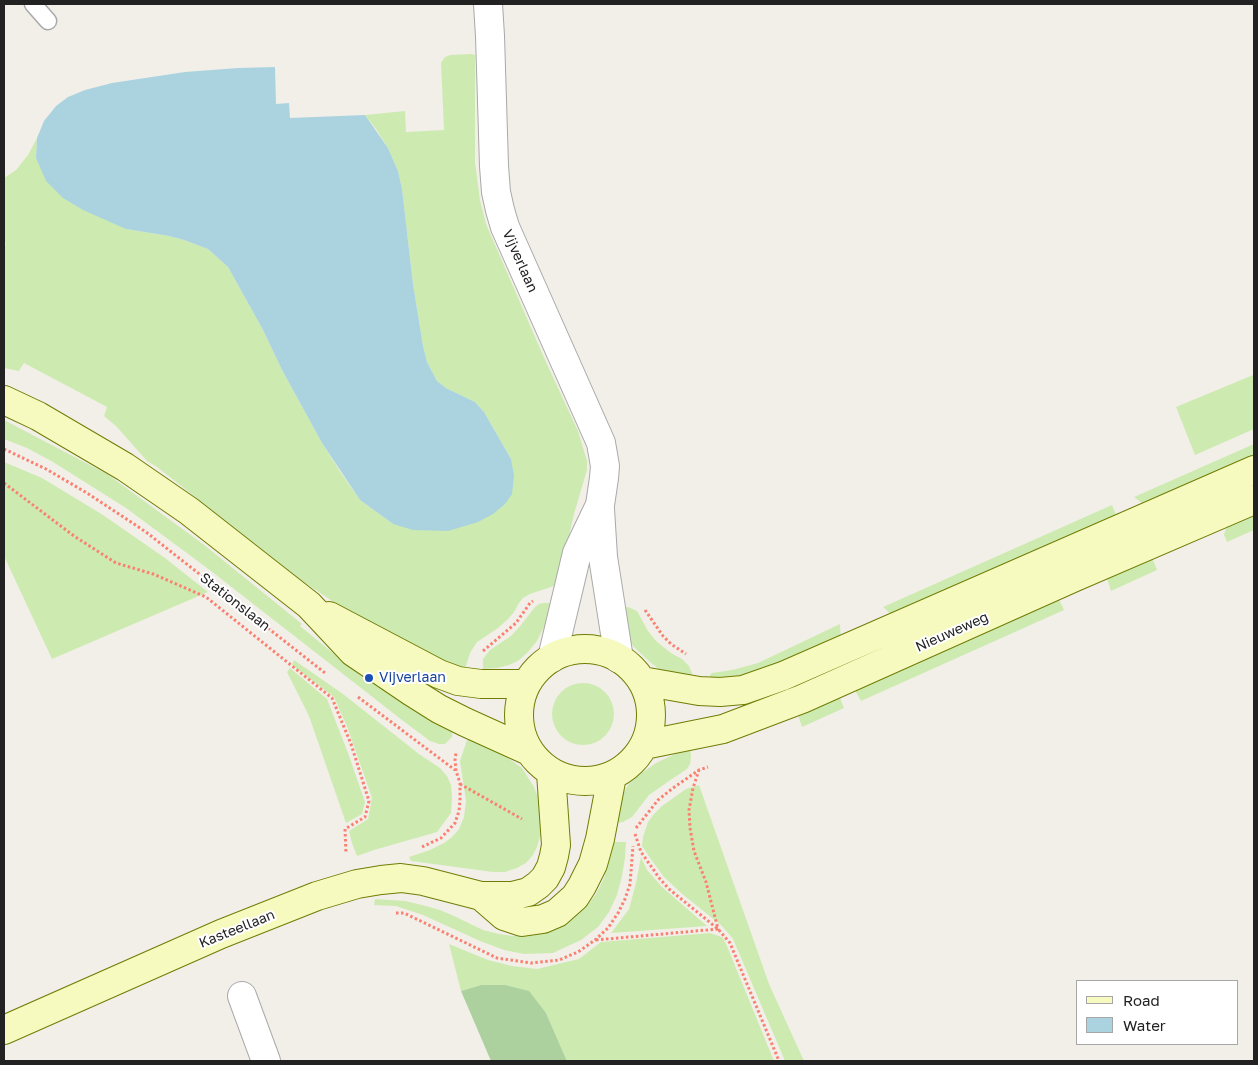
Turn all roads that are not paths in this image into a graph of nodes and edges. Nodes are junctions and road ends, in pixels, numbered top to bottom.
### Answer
1 (33, 4) edge
2 (488, 4) edge
3 (48, 21) dead end
4 (4, 400) edge
5 (1254, 470) edge
6 (1254, 500) edge
7 (600, 505) junction
8 (308, 605) junction
9 (552, 658) junction
10 (619, 659) junction
11 (642, 681) junction
12 (526, 684) junction
13 (644, 745) junction
14 (529, 751) junction
15 (551, 773) junction
16 (612, 776) junction
17 (480, 896) junction
18 (242, 996) dead end
19 (4, 1030) edge
20 (266, 1061) edge

1 - 3 lane
2 - 7 street, Vijverlaan
4 - 8 street
5 - 11 street, Nieuweweg
6 - 13 street, Nieuweweg
7 - 9 street, Vijverlaan
7 - 10 street, Vijverlaan
8 - 12 street
8 - 14 street
9 - 10 street
9 - 12 street
10 - 11 street
11 - 13 street
12 - 14 street
13 - 16 street
14 - 15 street
15 - 16 street
15 - 17 street, Kasteellaan
16 - 17 street, Kasteellaan
17 - 19 street, Kasteellaan
18 - 20 street

